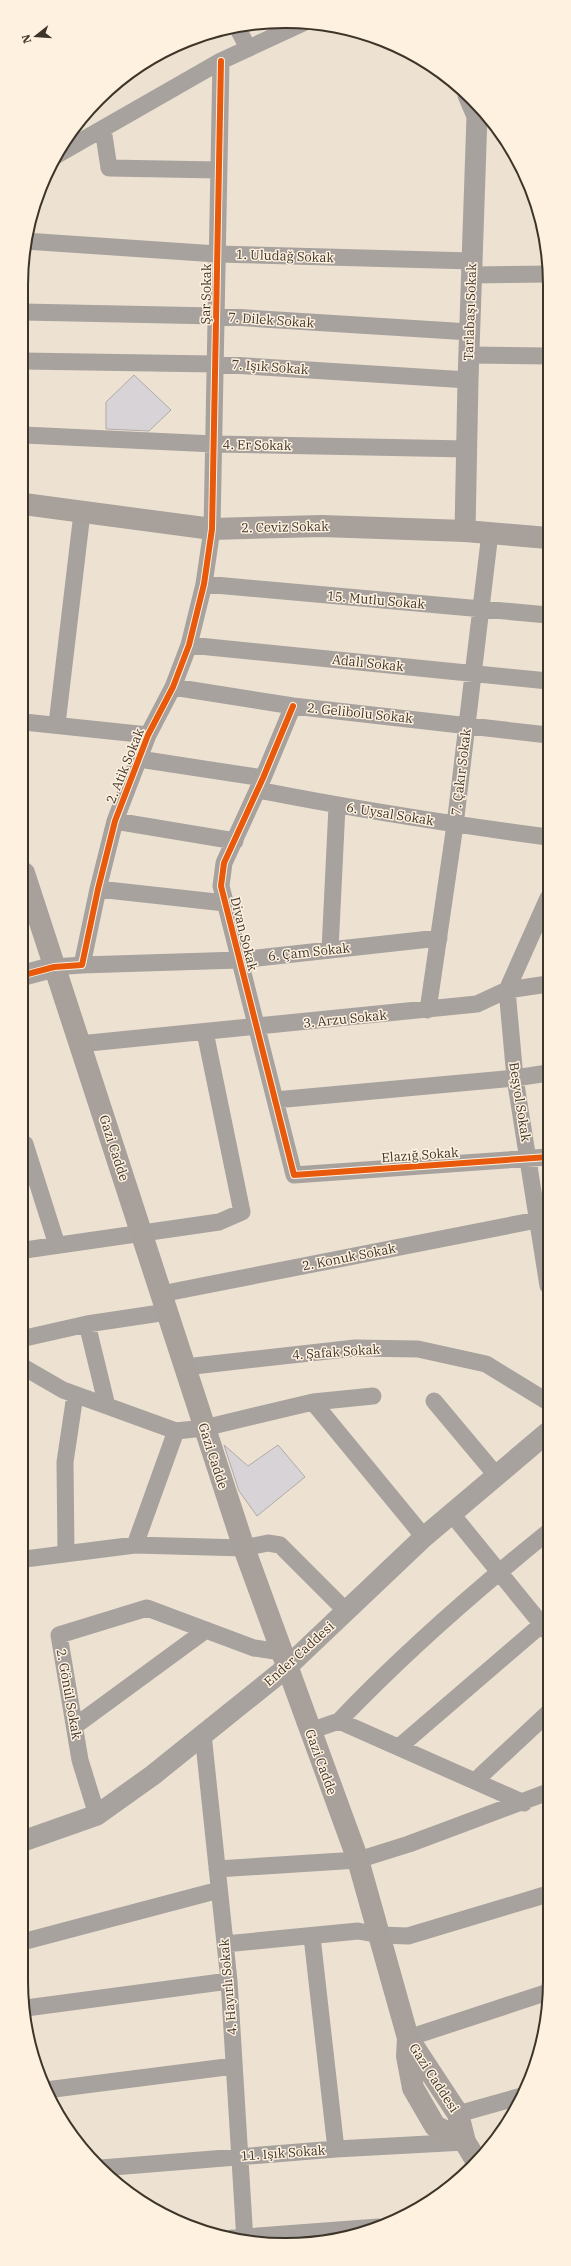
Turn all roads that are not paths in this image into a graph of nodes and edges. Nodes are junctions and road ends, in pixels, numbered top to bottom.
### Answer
1 (292, 28) edge
2 (240, 32) edge
3 (248, 48) junction
4 (221, 60) junction
5 (481, 118) edge
6 (103, 129) junction
7 (68, 147) edge
8 (219, 170) junction
9 (32, 241) edge
10 (218, 254) junction
11 (472, 268) junction
12 (542, 274) edge
13 (28, 312) edge
14 (216, 316) junction
15 (470, 332) junction
16 (470, 355) junction
17 (543, 356) edge
18 (28, 361) edge
19 (215, 364) junction
20 (468, 380) junction
21 (28, 435) edge
22 (214, 444) junction
23 (467, 449) junction
24 (28, 505) edge
25 (82, 513) junction
26 (212, 528) junction
27 (465, 531) junction
28 (490, 533) junction
29 (543, 538) edge
30 (204, 584) junction
31 (481, 610) junction
32 (543, 616) edge
33 (188, 645) junction
34 (474, 674) junction
35 (543, 681) edge
36 (173, 688) junction
37 (293, 706) junction
38 (28, 722) edge
39 (57, 724) junction
40 (467, 725) junction
41 (543, 734) edge
42 (148, 735) junction
43 (138, 759) junction
44 (261, 784) junction
45 (337, 806) junction
46 (115, 821) junction
47 (454, 825) junction
48 (543, 836) edge
49 (235, 841) junction
50 (28, 889) edge
51 (98, 890) junction
52 (225, 903) junction
53 (543, 909) edge
54 (439, 938) junction
55 (330, 950) junction
56 (239, 960) junction
57 (82, 965) junction
58 (54, 967) junction
59 (28, 974) edge
60 (543, 985) edge
61 (507, 990) junction
62 (428, 1010) junction
63 (256, 1028) junction
64 (205, 1032) junction
65 (79, 1044) junction
66 (543, 1074) edge
67 (515, 1078) junction
68 (275, 1100) junction
69 (28, 1153) edge
70 (543, 1158) edge
71 (529, 1159) junction
72 (294, 1175) joint
73 (537, 1220) junction
74 (142, 1232) junction
75 (57, 1245) junction
76 (543, 1247) edge
77 (28, 1250) edge
78 (164, 1303) junction
79 (87, 1324) junction
80 (28, 1337) edge
81 (185, 1368) junction
82 (28, 1370) edge
83 (75, 1395) junction
84 (372, 1396) dead end
85 (543, 1399) edge
86 (434, 1401) dead end
87 (313, 1402) junction
88 (107, 1406) junction
89 (204, 1428) junction
90 (176, 1431) junction
91 (543, 1436) edge
92 (496, 1475) junction
93 (451, 1513) junction
94 (543, 1536) edge
95 (424, 1537) junction
96 (135, 1545) junction
97 (244, 1548) junction
98 (66, 1553) junction
99 (28, 1559) edge
100 (498, 1572) junction
101 (346, 1611) junction
102 (543, 1622) edge
103 (543, 1627) edge
104 (206, 1630) junction
105 (284, 1660) junction
106 (543, 1718) edge
107 (339, 1721) junction
108 (75, 1726) junction
109 (310, 1731) junction
110 (203, 1734) junction
111 (399, 1747) junction
112 (475, 1781) junction
113 (543, 1794) edge
114 (524, 1803) junction
115 (97, 1815) junction
116 (28, 1839) edge
117 (358, 1860) junction
118 (217, 1869) junction
119 (219, 1890) junction
120 (543, 1896) edge
121 (380, 1935) junction
122 (312, 1937) junction
123 (28, 1940) edge
124 (225, 1944) junction
125 (229, 1981) junction
126 (542, 1994) edge
127 (30, 2008) edge
128 (408, 2038) junction
129 (234, 2066) junction
130 (53, 2089) edge
131 (514, 2098) edge
132 (458, 2114) junction
133 (465, 2142) junction
134 (336, 2149) junction
135 (240, 2156) junction
136 (474, 2156) edge
137 (108, 2167) edge
138 (350, 2229) edge
139 (240, 2234) edge
140 (265, 2237) edge

1 - 3 street
2 - 3 street
3 - 4 street
4 - 6 street
4 - 8 street, Şar Sokak
5 - 11 street, Tarlabaşı Sokak
6 - 7 street
6 - 8 street
8 - 10 street, Şar Sokak
9 - 10 street, 1. Uludağ Sokak
10 - 11 street, 1. Uludağ Sokak
10 - 14 street, Şar Sokak
11 - 12 street, 1. Uludağ Sokak
11 - 15 street, Tarlabaşı Sokak
13 - 14 street, 7. Dilek Sokak
14 - 15 street, 7. Dilek Sokak
14 - 19 street, Şar Sokak
15 - 16 street, Tarlabaşı Sokak
16 - 17 street
16 - 20 street, Tarlabaşı Sokak
18 - 19 street, 7. Işık Sokak
19 - 20 street, 7. Işık Sokak
19 - 22 street, Şar Sokak
20 - 23 street, Tarlabaşı Sokak
21 - 22 street, 4. Er Sokak
22 - 23 street, 4. Er Sokak
22 - 26 street, Şar Sokak
23 - 27 street, Tarlabaşı Sokak
24 - 25 main road, 2. Ceviz Sokak
25 - 26 main road, 2. Ceviz Sokak
25 - 39 street
26 - 27 main road, 2. Ceviz Sokak
26 - 30 street, 2. Atik Sokak
27 - 28 main road, 2. Ceviz Sokak
28 - 29 main road, 2. Ceviz Sokak
28 - 31 street, 7. Çakır Sokak
30 - 31 street, 15. Mutlu Sokak
30 - 33 street, 2. Atik Sokak
31 - 32 street, 15. Mutlu Sokak
31 - 34 street, 7. Çakır Sokak
33 - 34 street, Adalı Sokak
33 - 36 street, 2. Atik Sokak
34 - 35 street, Adalı Sokak
34 - 40 street, 7. Çakır Sokak
36 - 37 street, 2. Gelibolu Sokak
36 - 42 street, 2. Atik Sokak
37 - 40 street, 2. Gelibolu Sokak
37 - 44 street, Divan Sokak
38 - 39 street
39 - 42 street
40 - 41 street, 2. Gelibolu Sokak
40 - 47 street, 7. Çakır Sokak
42 - 43 street, 2. Atik Sokak
43 - 44 street, 6. Uysal Sokak
43 - 46 street, 2. Atik Sokak
44 - 45 street, 6. Uysal Sokak
44 - 49 street, Divan Sokak
45 - 47 street, 6. Uysal Sokak
45 - 55 street
46 - 49 street
46 - 51 street, 2. Atik Sokak
47 - 48 street, 6. Uysal Sokak
47 - 54 street, 7. Çakır Sokak
49 - 52 street, Divan Sokak
50 - 58 main road, Gazi Cadde
51 - 52 street
51 - 57 street, 2. Atik Sokak
52 - 56 street, Divan Sokak
53 - 61 street
54 - 55 street, 6. Çam Sokak
54 - 62 street, 7. Çakır Sokak
55 - 56 street, 6. Çam Sokak
56 - 57 street, 6. Çam Sokak
56 - 63 street, Divan Sokak
57 - 58 street
58 - 59 street
58 - 65 main road, Gazi Cadde
60 - 61 street, 3. Arzu Sokak
61 - 62 street, 3. Arzu Sokak
61 - 67 street, Beşyol Sokak
62 - 63 street, 3. Arzu Sokak
63 - 64 street, 3. Arzu Sokak
63 - 68 street, Divan Sokak
64 - 65 street, 3. Arzu Sokak
64 - 74 street
65 - 74 main road, Gazi Cadde
66 - 67 street
67 - 68 street
67 - 71 street, Beşyol Sokak
68 - 72 street, Divan Sokak
69 - 75 street
70 - 71 street, Elazığ Sokak
71 - 72 street, Elazığ Sokak
71 - 73 street, Beşyol Sokak
73 - 76 street, Beşyol Sokak
73 - 78 street, 2. Konuk Sokak
74 - 75 street
74 - 78 main road, Gazi Cadde
75 - 77 street
78 - 79 street, 2. Konuk Sokak
78 - 81 main road, Gazi Cadde
79 - 80 street, 2. Konuk Sokak
79 - 88 street
81 - 85 street, 4. Şafak Sokak
81 - 89 main road, Gazi Cadde
82 - 83 street
83 - 88 street
83 - 98 street
84 - 87 street
86 - 92 street
87 - 89 street
87 - 95 street
88 - 90 street
89 - 90 street
89 - 97 main road, Gazi Cadde
90 - 96 street
91 - 92 street, Ender Caddesi
92 - 93 street, Ender Caddesi
93 - 95 street, Ender Caddesi
93 - 100 street
94 - 100 street
95 - 101 street, Ender Caddesi
96 - 97 street
96 - 98 street
97 - 101 street
97 - 105 main road, Gazi Cadde
98 - 99 street
100 - 102 street
100 - 107 street
101 - 105 street, Ender Caddesi
103 - 111 street
104 - 105 street, 2. Gönül Sokak
104 - 108 street
104 - 108 street, 2. Gönül Sokak
105 - 109 main road, Gazi Cadde
105 - 110 street, Ender Caddesi
106 - 112 street
107 - 109 street
107 - 111 street
108 - 115 street, 2. Gönül Sokak
109 - 117 main road, Gazi Cadde
110 - 115 street, Ender Caddesi
110 - 118 street, 4. Hayırlı Sokak
111 - 112 street
112 - 114 street
113 - 114 street
114 - 117 street
115 - 116 street, Ender Caddesi
117 - 118 street
117 - 121 main road, Gazi Cadde
118 - 119 street, 4. Hayırlı Sokak
119 - 123 street
119 - 124 street, 4. Hayırlı Sokak
120 - 121 street
121 - 122 street
121 - 128 main road, Gazi Cadde
122 - 124 street
122 - 134 street
124 - 125 street, 4. Hayırlı Sokak
125 - 127 street
125 - 129 street, 4. Hayırlı Sokak
126 - 128 street
128 - 132 main road, Gazi Caddesi
128 - 133 main road
129 - 130 street
129 - 135 street, 4. Hayırlı Sokak
131 - 132 street
132 - 133 main road, Gazi Caddesi
133 - 134 street, 11. Işık Sokak
133 - 136 main road, Gazi Caddesi
134 - 135 street, 11. Işık Sokak
135 - 137 street, 11. Işık Sokak
135 - 139 street, 4. Hayırlı Sokak
138 - 140 street

